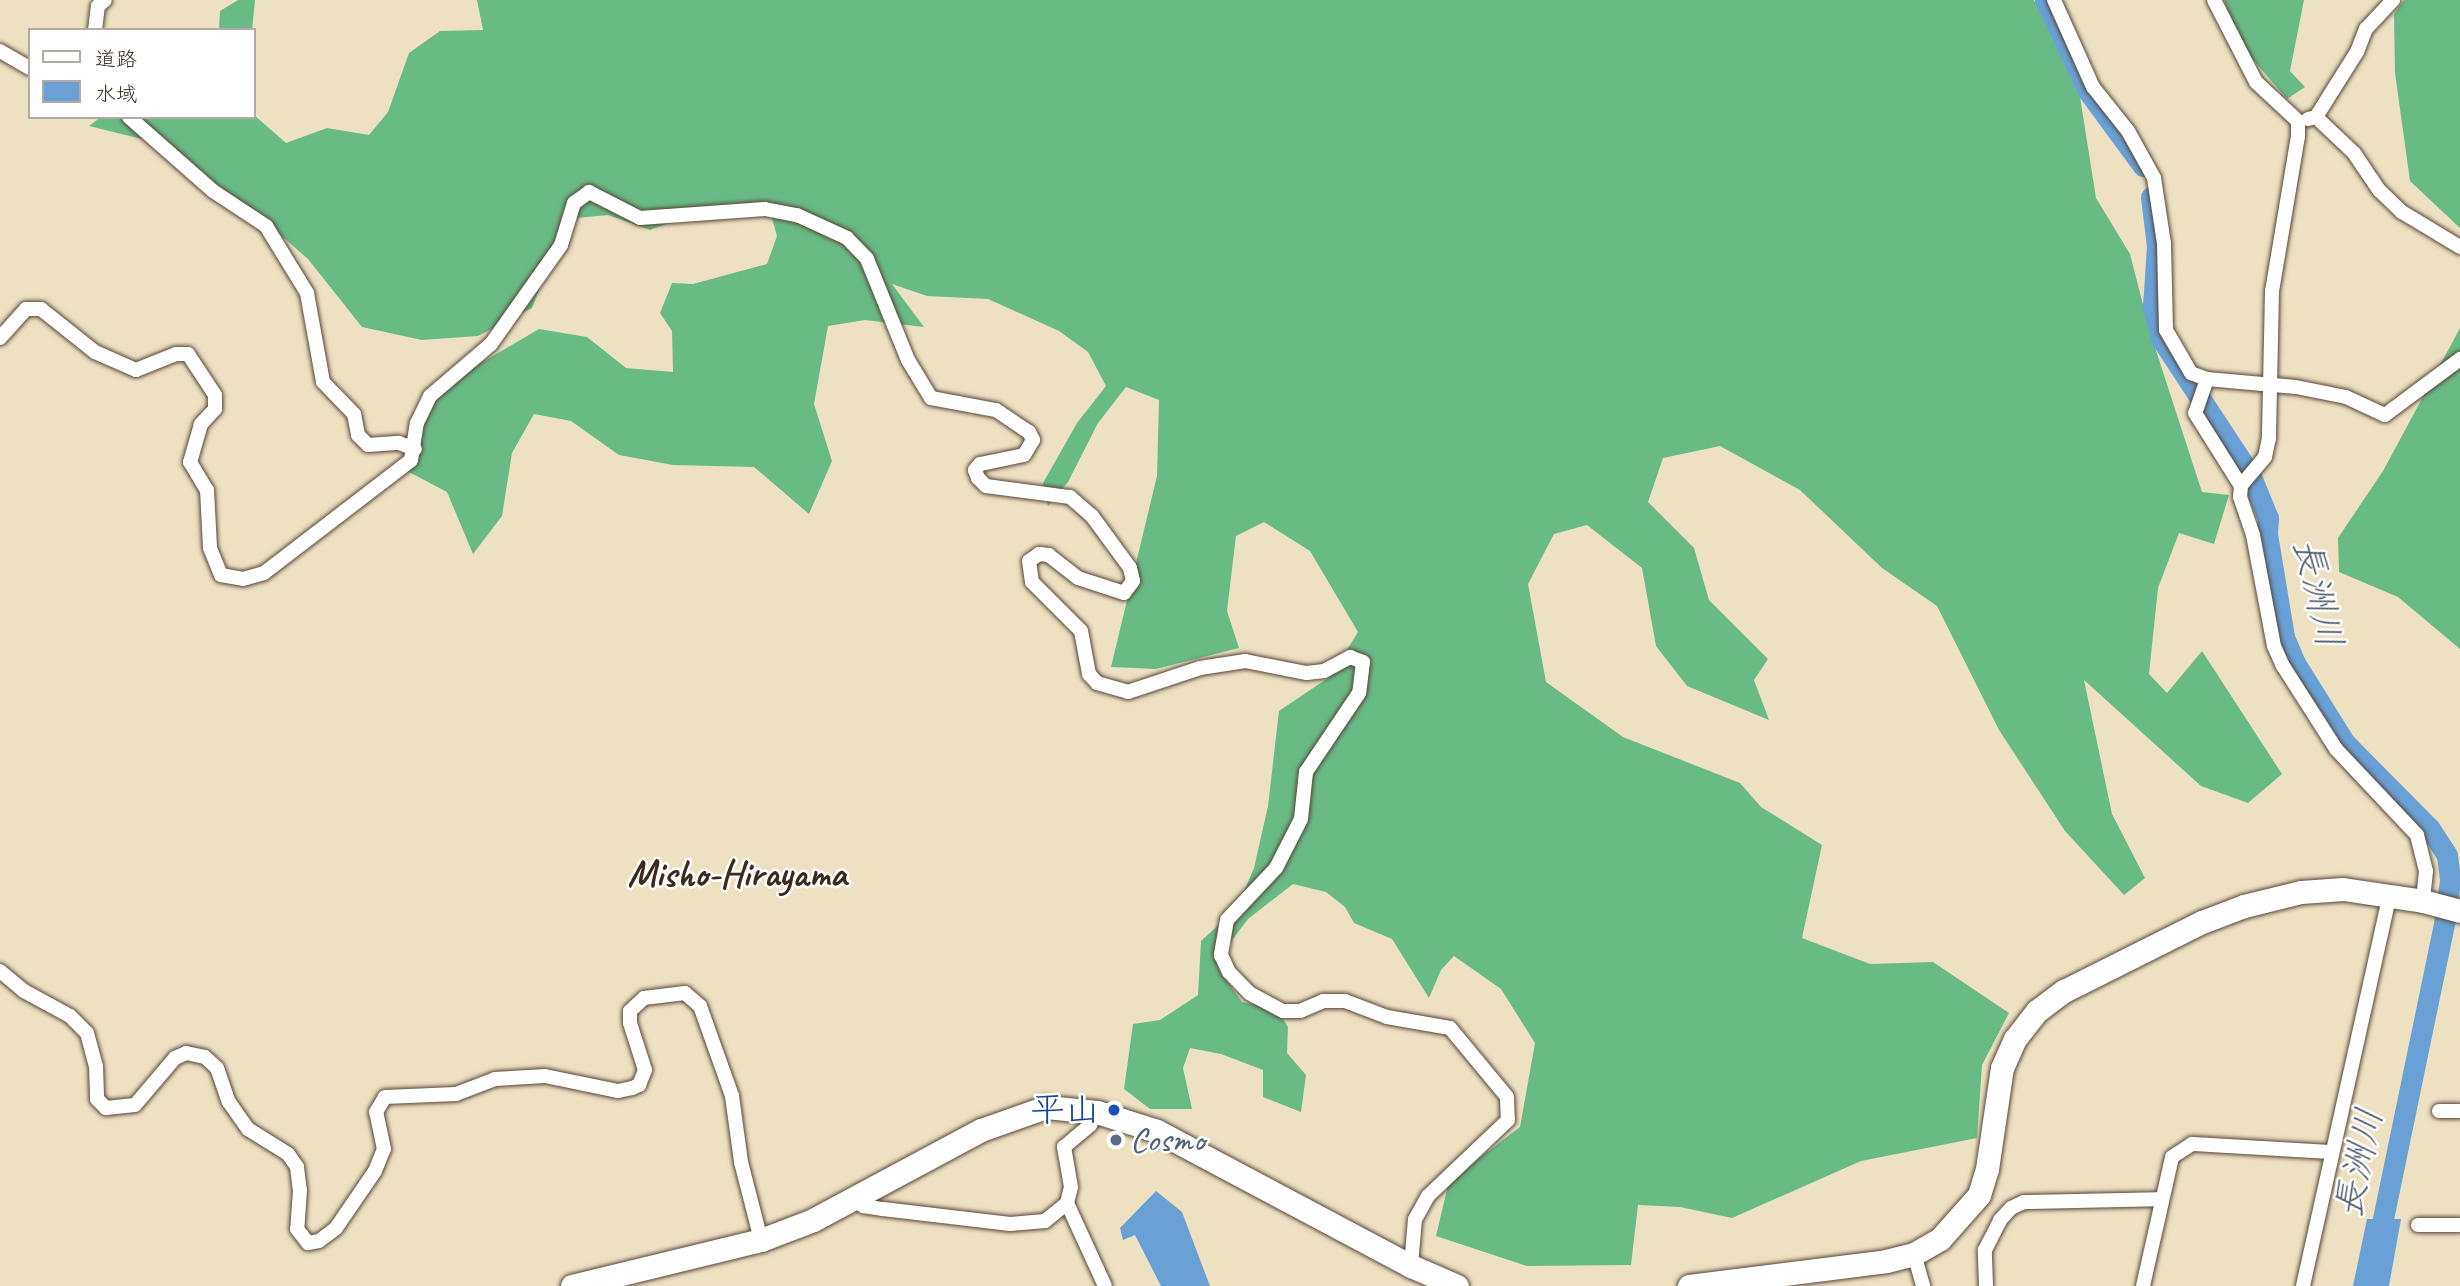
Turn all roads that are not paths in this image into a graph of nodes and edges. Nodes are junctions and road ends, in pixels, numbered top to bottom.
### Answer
1 (104, 0) edge
2 (2054, 0) edge
3 (2214, 0) edge
4 (2393, 0) edge
5 (94, 28) edge
6 (0, 51) edge
7 (28, 67) edge
8 (2316, 117) junction
9 (131, 119) edge
10 (2298, 121) junction
11 (2460, 247) edge
12 (0, 338) edge
13 (2460, 359) edge
14 (2207, 379) junction
15 (2272, 386) junction
16 (415, 449) junction
17 (2241, 486) junction
18 (2390, 894) junction
19 (2427, 902) junction
20 (2458, 911) edge
21 (0, 971) edge
22 (2439, 1111) dead end
23 (2460, 1111) edge
24 (1097, 1112) junction
25 (2332, 1152) junction
26 (855, 1199) junction
27 (2162, 1199) junction
28 (1068, 1203) junction
29 (2418, 1225) dead end
30 (2460, 1225) edge
31 (761, 1240) junction
32 (1914, 1254) junction
33 (1411, 1266) junction
34 (572, 1286) edge
35 (1105, 1286) edge
36 (1457, 1286) edge
37 (1689, 1286) edge
38 (1923, 1286) edge
39 (1986, 1286) edge
40 (2143, 1286) edge
41 (2302, 1286) edge

1 - 5 street
2 - 14 street
3 - 10 street
4 - 8 street
6 - 7 street
8 - 10 street
8 - 11 street
9 - 16 street
10 - 15 street
12 - 16 street
13 - 15 street
14 - 15 street
14 - 17 street
15 - 17 street
16 - 33 street
17 - 19 street
18 - 19 highway
18 - 25 street
18 - 32 highway
19 - 20 highway
21 - 31 street
22 - 23 street
24 - 26 highway
24 - 28 street
24 - 33 highway
25 - 27 street
25 - 41 street
26 - 28 street
26 - 31 highway
27 - 39 street
27 - 40 street
28 - 35 street
29 - 30 street
31 - 34 highway
32 - 37 highway
32 - 38 street
33 - 36 highway

